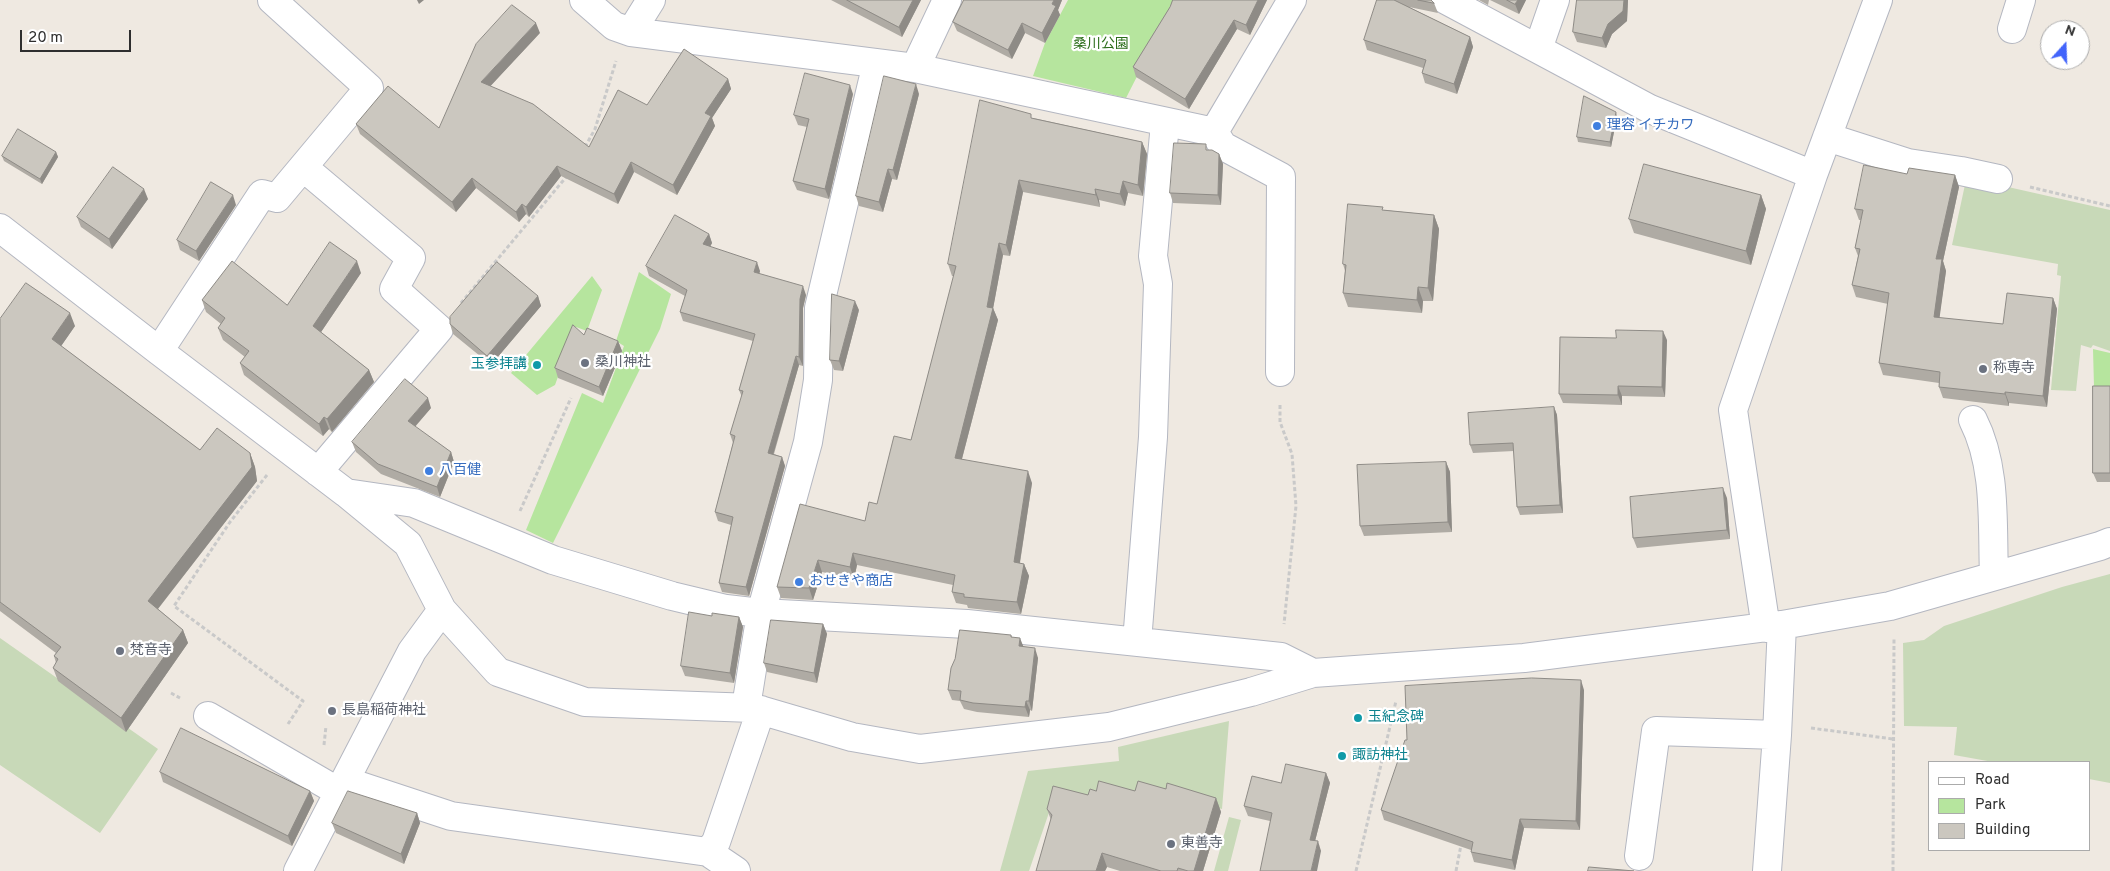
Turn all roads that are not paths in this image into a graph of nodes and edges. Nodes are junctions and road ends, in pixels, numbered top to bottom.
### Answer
1 (272, 0) edge
2 (584, 0) edge
3 (651, 0) edge
4 (947, 0) edge
5 (1292, 0) edge
6 (1446, 0) edge
7 (1555, 0) edge
8 (1878, 0) edge
9 (2021, 0) edge
10 (2012, 29) dead end
11 (631, 32) junction
12 (1538, 49) junction
13 (877, 63) junction
14 (915, 68) junction
15 (1165, 123) junction
16 (1214, 132) junction
17 (1827, 138) junction
18 (303, 167) junction
19 (1813, 175) junction
20 (1998, 179) road end
21 (0, 229) edge
22 (159, 351) junction
23 (1280, 372) road end
24 (1973, 420) dead end
25 (318, 472) junction
26 (346, 493) junction
27 (2110, 542) edge
28 (1994, 576) junction
29 (442, 610) junction
30 (761, 614) junction
31 (1774, 627) junction
32 (1138, 642) junction
33 (1313, 673) junction
34 (753, 709) junction
35 (208, 716) dead end
36 (1778, 729) junction
37 (342, 786) junction
38 (708, 852) junction
39 (1639, 856) dead end
40 (298, 871) edge
41 (736, 871) edge
42 (1768, 871) edge

1 - 18 street
2 - 11 street
3 - 11 street
4 - 14 street
5 - 16 street
6 - 12 street
7 - 12 street
8 - 17 street
9 - 10 street
11 - 13 street
12 - 19 street
13 - 14 street
13 - 30 street
14 - 15 street
15 - 16 street
15 - 32 street
16 - 23 street
17 - 19 street
17 - 20 street
18 - 22 street
18 - 25 street
19 - 31 street
21 - 22 street
22 - 25 street
24 - 28 street
25 - 26 street
26 - 29 street
26 - 30 street
27 - 28 street
28 - 31 street
29 - 34 street
29 - 37 street
30 - 32 street
30 - 34 street
31 - 33 street
31 - 36 street
32 - 33 street
33 - 34 street
34 - 38 street
35 - 37 street
36 - 39 street
36 - 42 street
37 - 38 street
37 - 40 street
38 - 41 street

